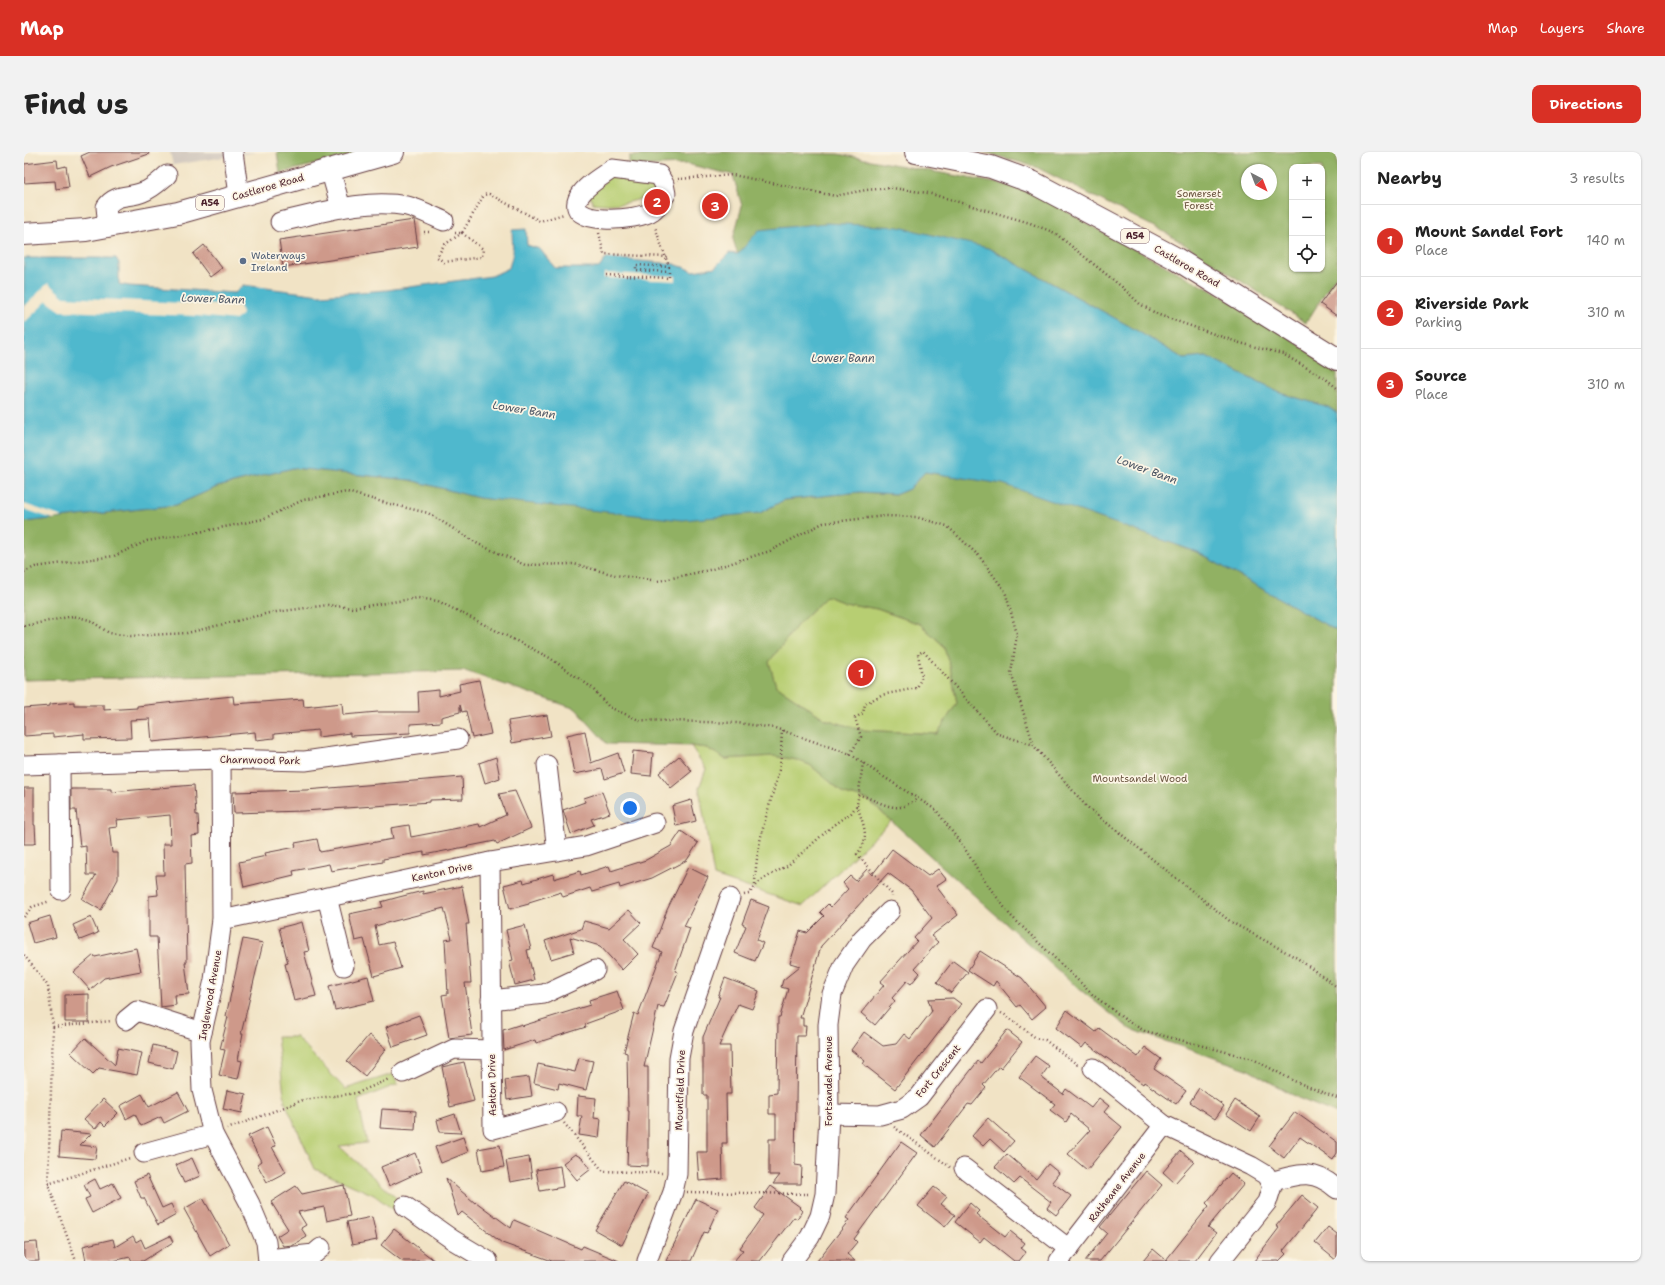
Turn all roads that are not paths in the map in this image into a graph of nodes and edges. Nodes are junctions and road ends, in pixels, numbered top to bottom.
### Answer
1 (233, 152) edge
2 (393, 152) edge
3 (916, 152) edge
4 (611, 160) edge
5 (330, 169) junction
6 (167, 175) dead end
7 (239, 195) junction
8 (341, 208) junction
9 (280, 222) dead end
10 (108, 226) junction
11 (443, 229) road end
12 (24, 234) edge
13 (1337, 359) edge
14 (458, 739) dead end
15 (221, 759) junction
16 (24, 764) edge
17 (60, 764) junction
18 (547, 765) dead end
19 (655, 823) dead end
20 (557, 851) junction
21 (490, 862) junction
22 (61, 890) road end
23 (328, 897) junction
24 (730, 898) road end
25 (890, 912) road end
26 (222, 920) junction
27 (344, 966) dead end
28 (595, 970) dead end
29 (491, 1000) junction
30 (987, 1009) road end
31 (126, 1020) road end
32 (202, 1032) junction
33 (492, 1050) junction
34 (1093, 1068) road end
35 (403, 1074) road end
36 (556, 1112) road end
37 (829, 1114) junction
38 (1164, 1125) junction
39 (213, 1134) junction
40 (144, 1153) road end
41 (964, 1168) road end
42 (1270, 1182) junction
43 (1337, 1189) edge
44 (405, 1206) dead end
45 (321, 1248) dead end
46 (1064, 1255) edge
47 (268, 1260) edge
48 (488, 1261) edge
49 (647, 1261) edge
50 (792, 1261) edge
51 (1220, 1261) edge

1 - 7 street
2 - 5 main road, Castleroe Road / A54
3 - 13 main road, Castleroe Road / A54
4 - 4 street
5 - 7 main road, Castleroe Road / A54
5 - 8 street
6 - 10 street
7 - 10 main road, Castleroe Road / A54
8 - 9 street
8 - 11 street
10 - 12 main road, Castleroe Road / A54
14 - 15 street, Charnwood Park
15 - 17 street, Charnwood Park
15 - 26 street, Inglewood Avenue
16 - 17 street, Charnwood Park
17 - 22 street
18 - 20 street
19 - 20 street, Kenton Drive
20 - 21 street, Kenton Drive
21 - 23 street, Kenton Drive
21 - 29 street, Ashton Drive
23 - 26 street, Kenton Drive
23 - 27 street
24 - 49 street, Mountfield Drive
25 - 37 street, Fortsandel Avenue
26 - 32 street, Inglewood Avenue
28 - 29 street
29 - 33 street, Ashton Drive
30 - 37 street, Fort Crescent
31 - 32 street
32 - 39 street, Inglewood Avenue
33 - 35 street
33 - 36 street, Ashton Drive
34 - 38 street
37 - 50 street, Fortsandel Avenue
38 - 42 street
38 - 46 street, Ratheane Avenue
39 - 40 street
39 - 47 street, Inglewood Avenue
41 - 46 street, Ratheane Avenue
42 - 43 street
42 - 51 street
44 - 48 street
45 - 47 street, Inglewood Avenue

